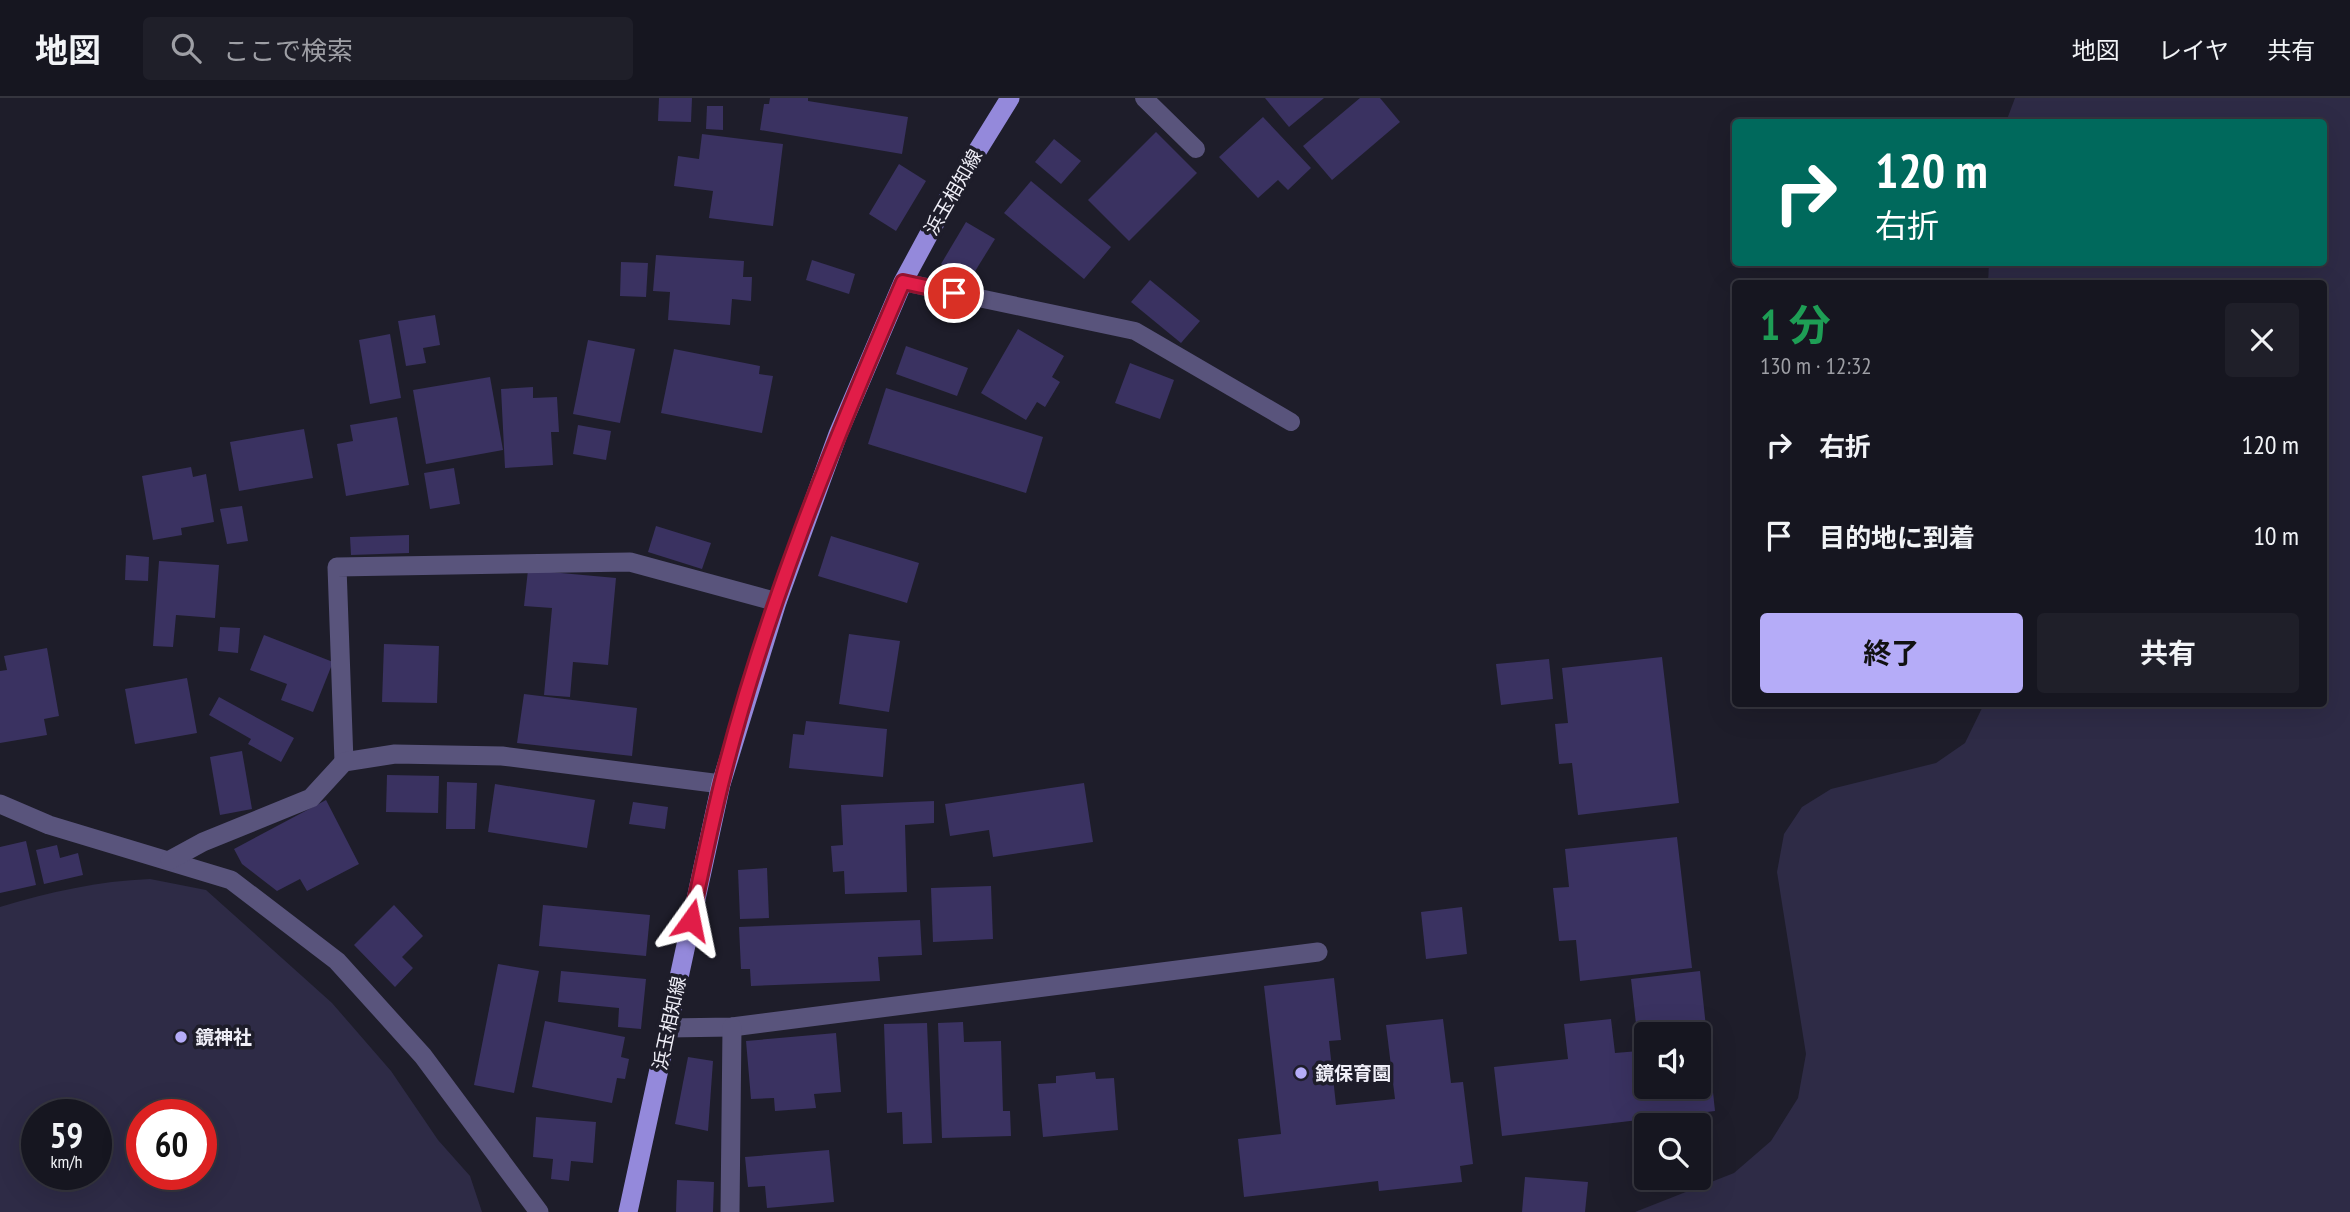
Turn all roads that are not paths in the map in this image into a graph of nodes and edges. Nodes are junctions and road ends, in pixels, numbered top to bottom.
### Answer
1 (1010, 98) edge
2 (1144, 98) edge
3 (1196, 149) dead end
4 (903, 282) junction
5 (1291, 422) dead end
6 (777, 602) junction
7 (344, 762) junction
8 (721, 784) junction
9 (0, 804) edge
10 (170, 860) junction
11 (1318, 952) dead end
12 (732, 1027) junction
13 (668, 1028) junction
14 (539, 1212) edge
15 (628, 1212) edge
16 (730, 1212) edge

1 - 4 main road, 浜玉相知線
2 - 3 lane
4 - 5 lane
4 - 6 main road, 浜玉相知線
6 - 7 street
6 - 8 main road, 浜玉相知線
7 - 8 street
7 - 10 street
8 - 13 main road, 浜玉相知線
9 - 10 street
10 - 14 street
11 - 12 street
12 - 13 street
12 - 16 street
13 - 15 main road, 浜玉相知線

